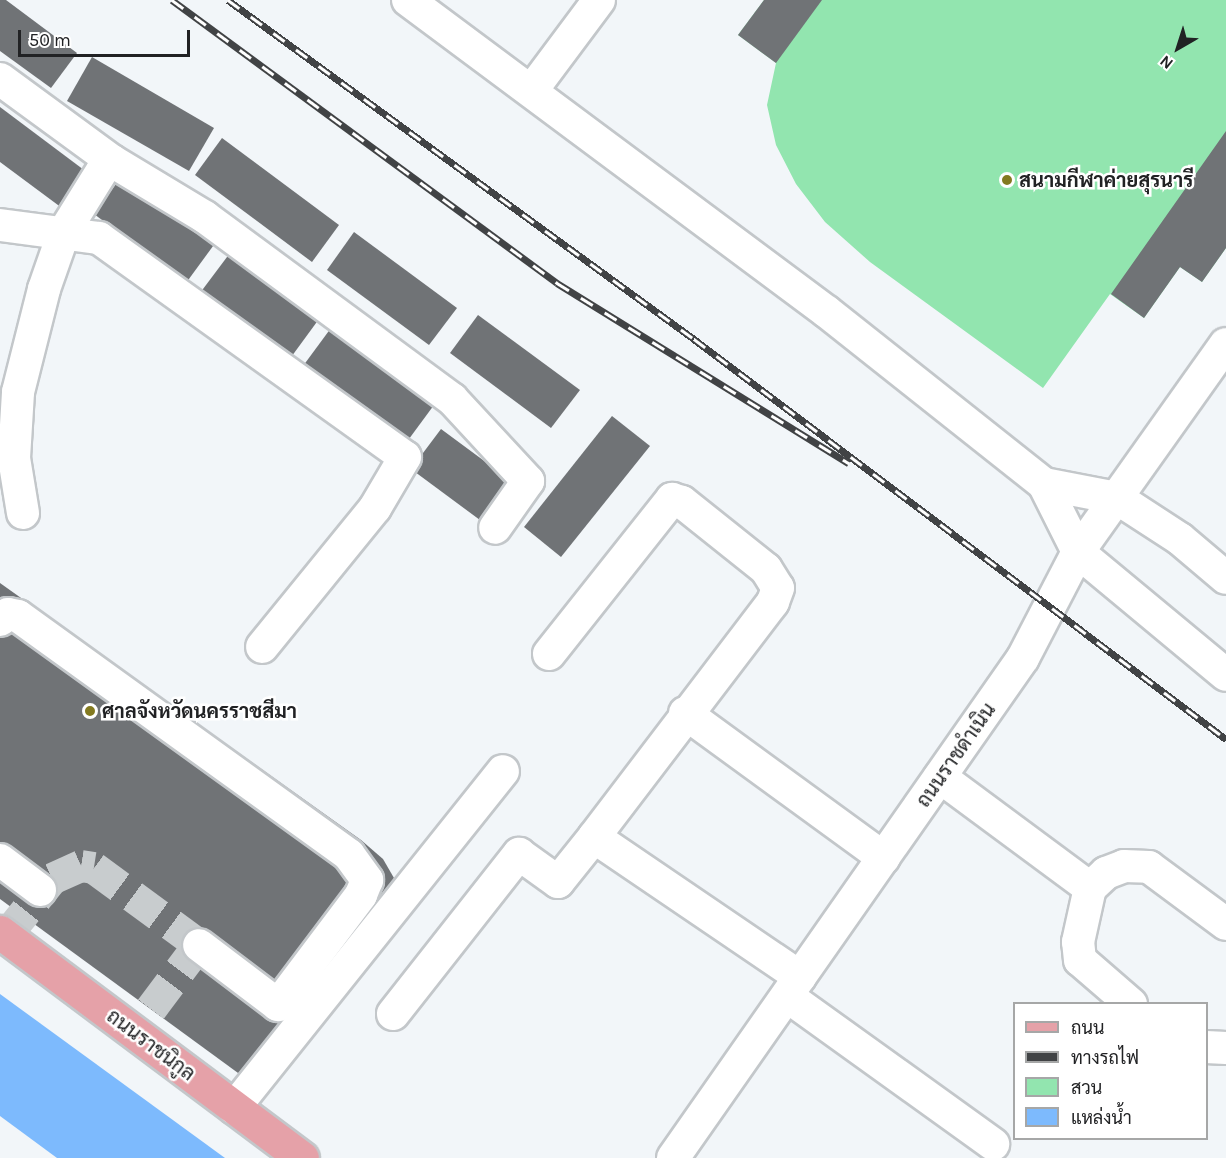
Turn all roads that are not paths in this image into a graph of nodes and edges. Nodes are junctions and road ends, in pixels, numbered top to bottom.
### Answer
1 (408, 0) edge
2 (599, 0) edge
3 (0, 79) edge
4 (532, 90) junction
5 (112, 161) junction
6 (0, 225) edge
7 (64, 232) junction
8 (1221, 361) edge
9 (1044, 484) junction
10 (1117, 498) junction
11 (23, 513) dead end
12 (495, 528) dead end
13 (1078, 552) junction
14 (1226, 578) edge
15 (0, 620) edge
16 (262, 647) dead end
17 (549, 654) dead end
18 (1226, 675) edge
19 (686, 713) junction
20 (503, 771) dead end
21 (940, 777) junction
22 (594, 837) junction
23 (884, 858) junction
24 (0, 860) edge
25 (1090, 888) junction
26 (40, 890) dead end
27 (1226, 924) edge
28 (0, 932) edge
29 (199, 945) dead end
30 (794, 987) junction
31 (1129, 1002) edge
32 (393, 1014) dead end
33 (1208, 1047) edge
34 (1226, 1048) edge
35 (234, 1108) junction
36 (993, 1144) dead end
37 (302, 1158) edge
38 (673, 1158) edge

1 - 4 street
2 - 4 street
3 - 5 street
4 - 9 street
5 - 7 street
5 - 12 street
6 - 7 street
7 - 11 street
7 - 16 street
8 - 10 street, ถนนราชดำเนิน
9 - 10 street
9 - 13 street
10 - 13 street, ถนนราชดำเนิน
10 - 14 street
13 - 18 street
13 - 21 street, ถนนราชดำเนิน
15 - 29 street
17 - 19 street
19 - 22 street
19 - 23 street
20 - 35 street
21 - 23 street, ถนนราชดำเนิน
21 - 25 street
22 - 30 street
22 - 32 street
23 - 30 street, ถนนราชดำเนิน
24 - 26 street
25 - 27 street
25 - 31 street
28 - 35 main road, ถนนราชนิกูล
30 - 36 street
30 - 38 street, ถนนราชดำเนิน
33 - 34 street
35 - 37 main road, ถนนราชนิกูล

